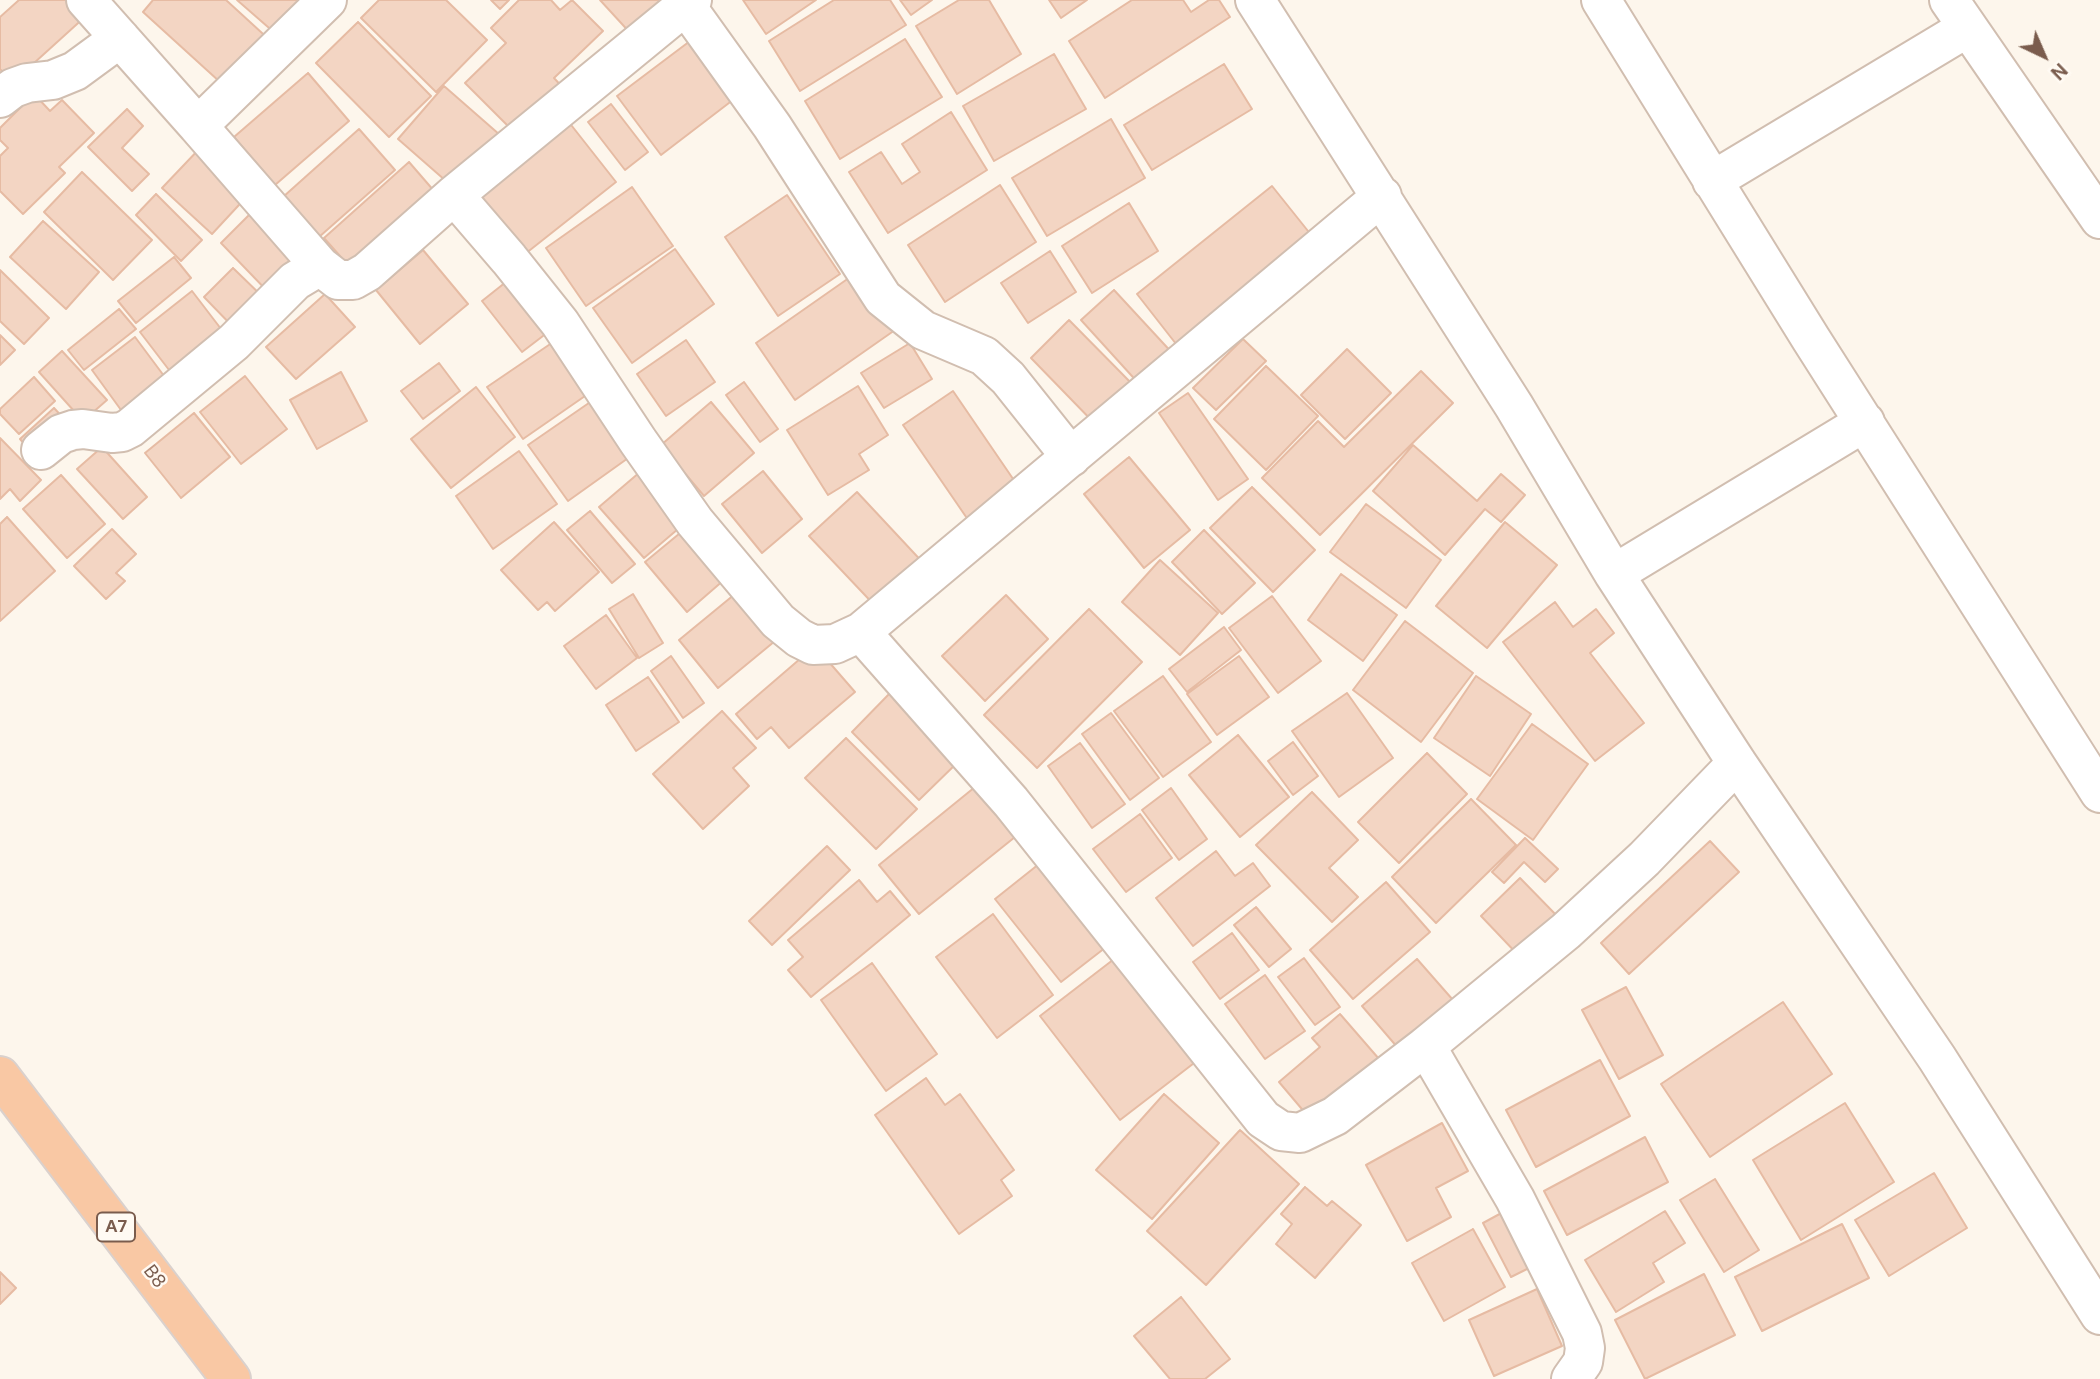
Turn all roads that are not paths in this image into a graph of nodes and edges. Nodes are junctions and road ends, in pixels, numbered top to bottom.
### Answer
1 (86, 0) edge
2 (327, 0) edge
3 (1255, 0) edge
4 (1601, 0) edge
5 (689, 3) edge
6 (1958, 14) edge
7 (120, 38) junction
8 (0, 98) edge
9 (198, 125) junction
10 (1712, 181) junction
11 (454, 195) junction
12 (1382, 196) junction
13 (2100, 219) edge
14 (320, 266) junction
15 (1865, 422) junction
16 (41, 450) dead end
17 (1071, 457) junction
18 (1614, 574) junction
19 (861, 632) junction
20 (1737, 763) junction
21 (2100, 793) edge
22 (1426, 1046) junction
23 (0, 1076) edge
24 (2100, 1315) edge
25 (231, 1379) edge
26 (1571, 1379) edge

1 - 7 street
2 - 9 street
3 - 12 street
4 - 10 street
5 - 11 street
5 - 17 street
6 - 10 street
6 - 13 street
7 - 8 street
7 - 9 street
9 - 14 street
10 - 15 street
11 - 14 street
11 - 19 street
12 - 17 street
12 - 18 street
14 - 16 street
15 - 18 street
15 - 21 street
17 - 19 street
18 - 20 street
19 - 22 street
20 - 22 street
20 - 24 street
22 - 26 street
23 - 25 highway, B8 / A7

